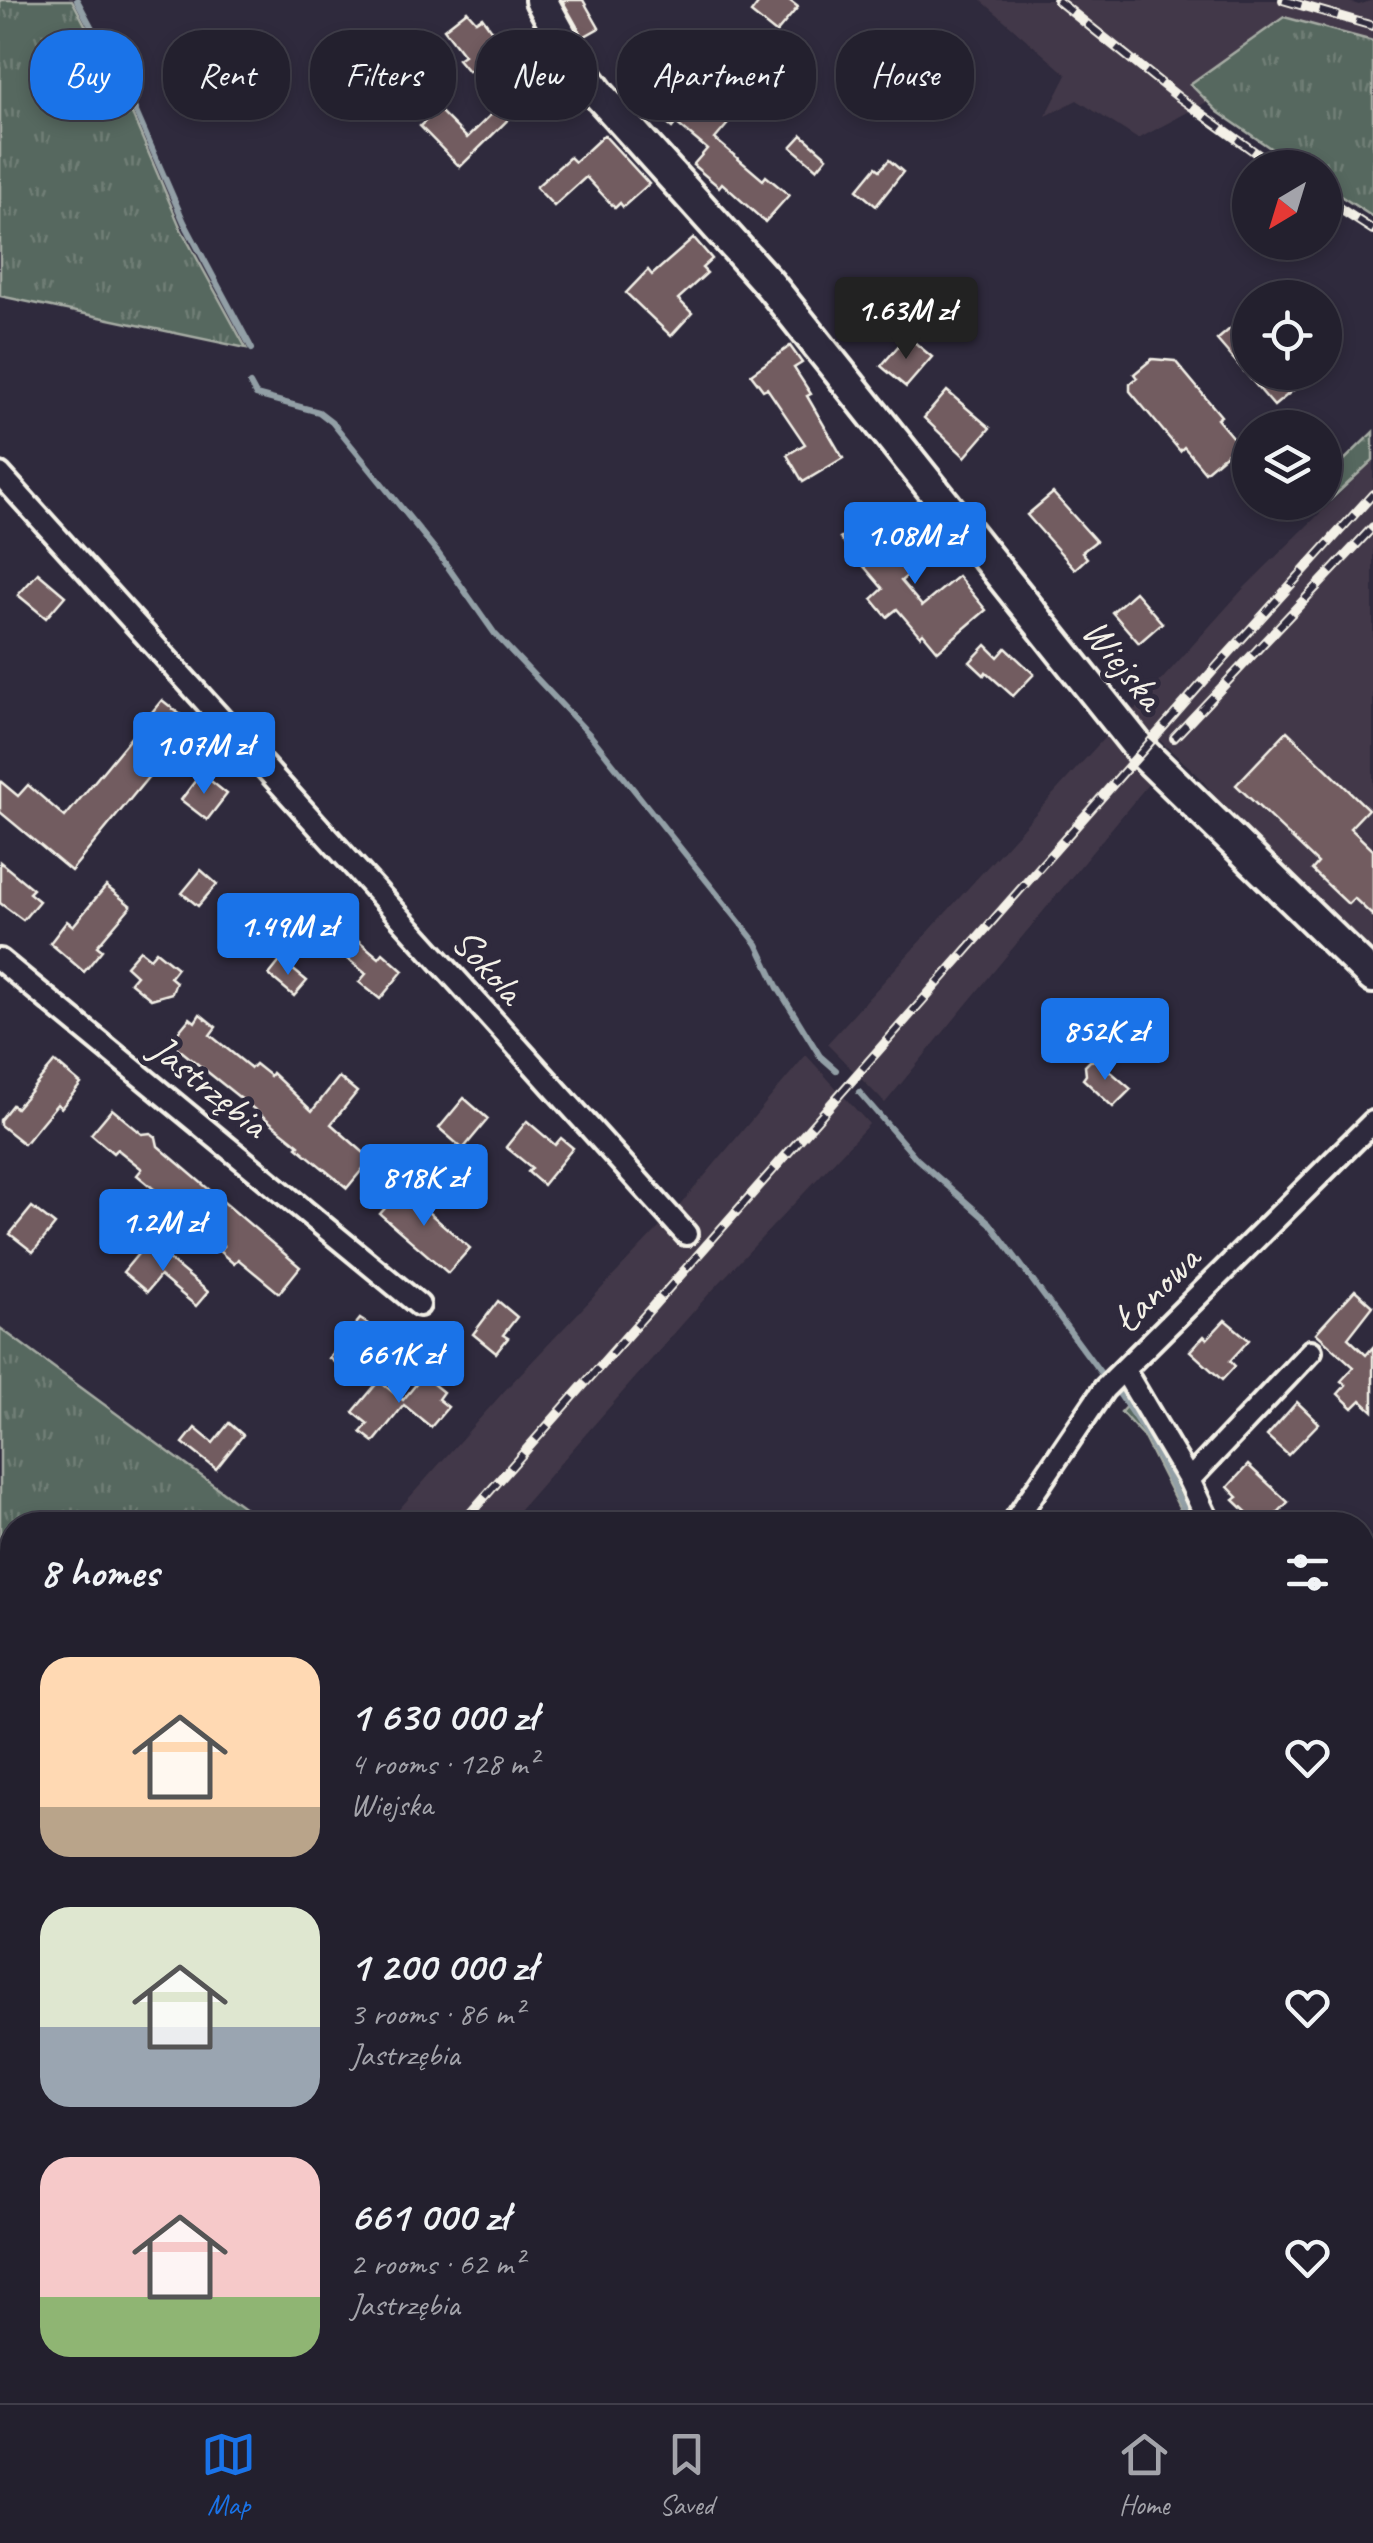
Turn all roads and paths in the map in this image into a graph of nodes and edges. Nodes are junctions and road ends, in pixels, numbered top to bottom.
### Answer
1 (541, 0) edge
2 (0, 474) edge
3 (0, 960) edge
4 (1373, 977) edge
5 (1373, 1122) edge
6 (686, 1234) dead end
7 (419, 1304) dead end
8 (1311, 1351) dead end
9 (1124, 1370) junction
10 (1190, 1480) junction
11 (1021, 1512) edge
12 (1204, 1512) edge

1 - 4 street, Wiejska
2 - 6 street, Sokola
3 - 7 street, Jastrzębia
5 - 9 street, Łanowa
8 - 10 street
9 - 10 street
9 - 11 street, Łanowa
10 - 12 street

